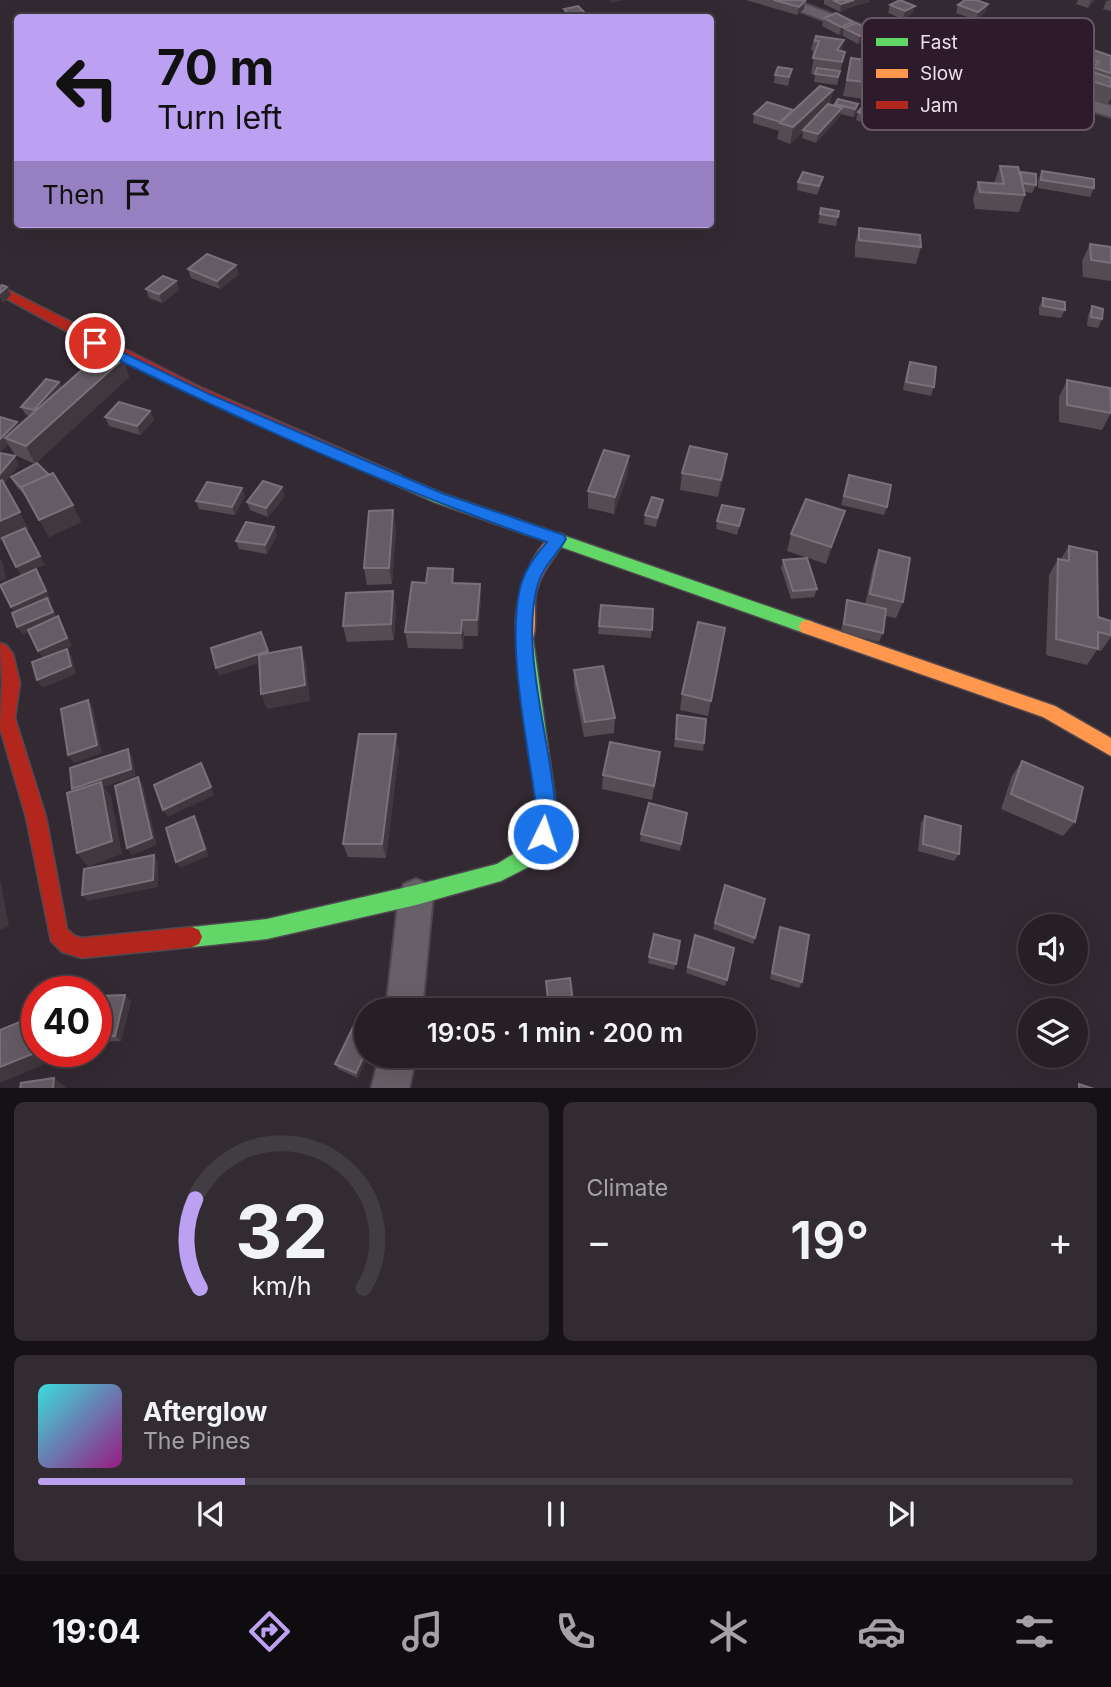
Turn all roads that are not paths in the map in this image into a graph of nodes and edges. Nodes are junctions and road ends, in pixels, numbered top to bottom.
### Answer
1 (780, 0) edge
2 (862, 31) edge
3 (1094, 107) edge
4 (1111, 112) edge
5 (0, 290) edge
6 (558, 539) junction
7 (0, 650) edge
8 (1111, 748) edge
9 (416, 895) junction
10 (405, 998) edge
11 (395, 1068) edge
12 (390, 1088) edge

1 - 2 street
3 - 4 street
5 - 6 street
6 - 8 street
6 - 9 street
7 - 9 street
9 - 10 street
11 - 12 street

